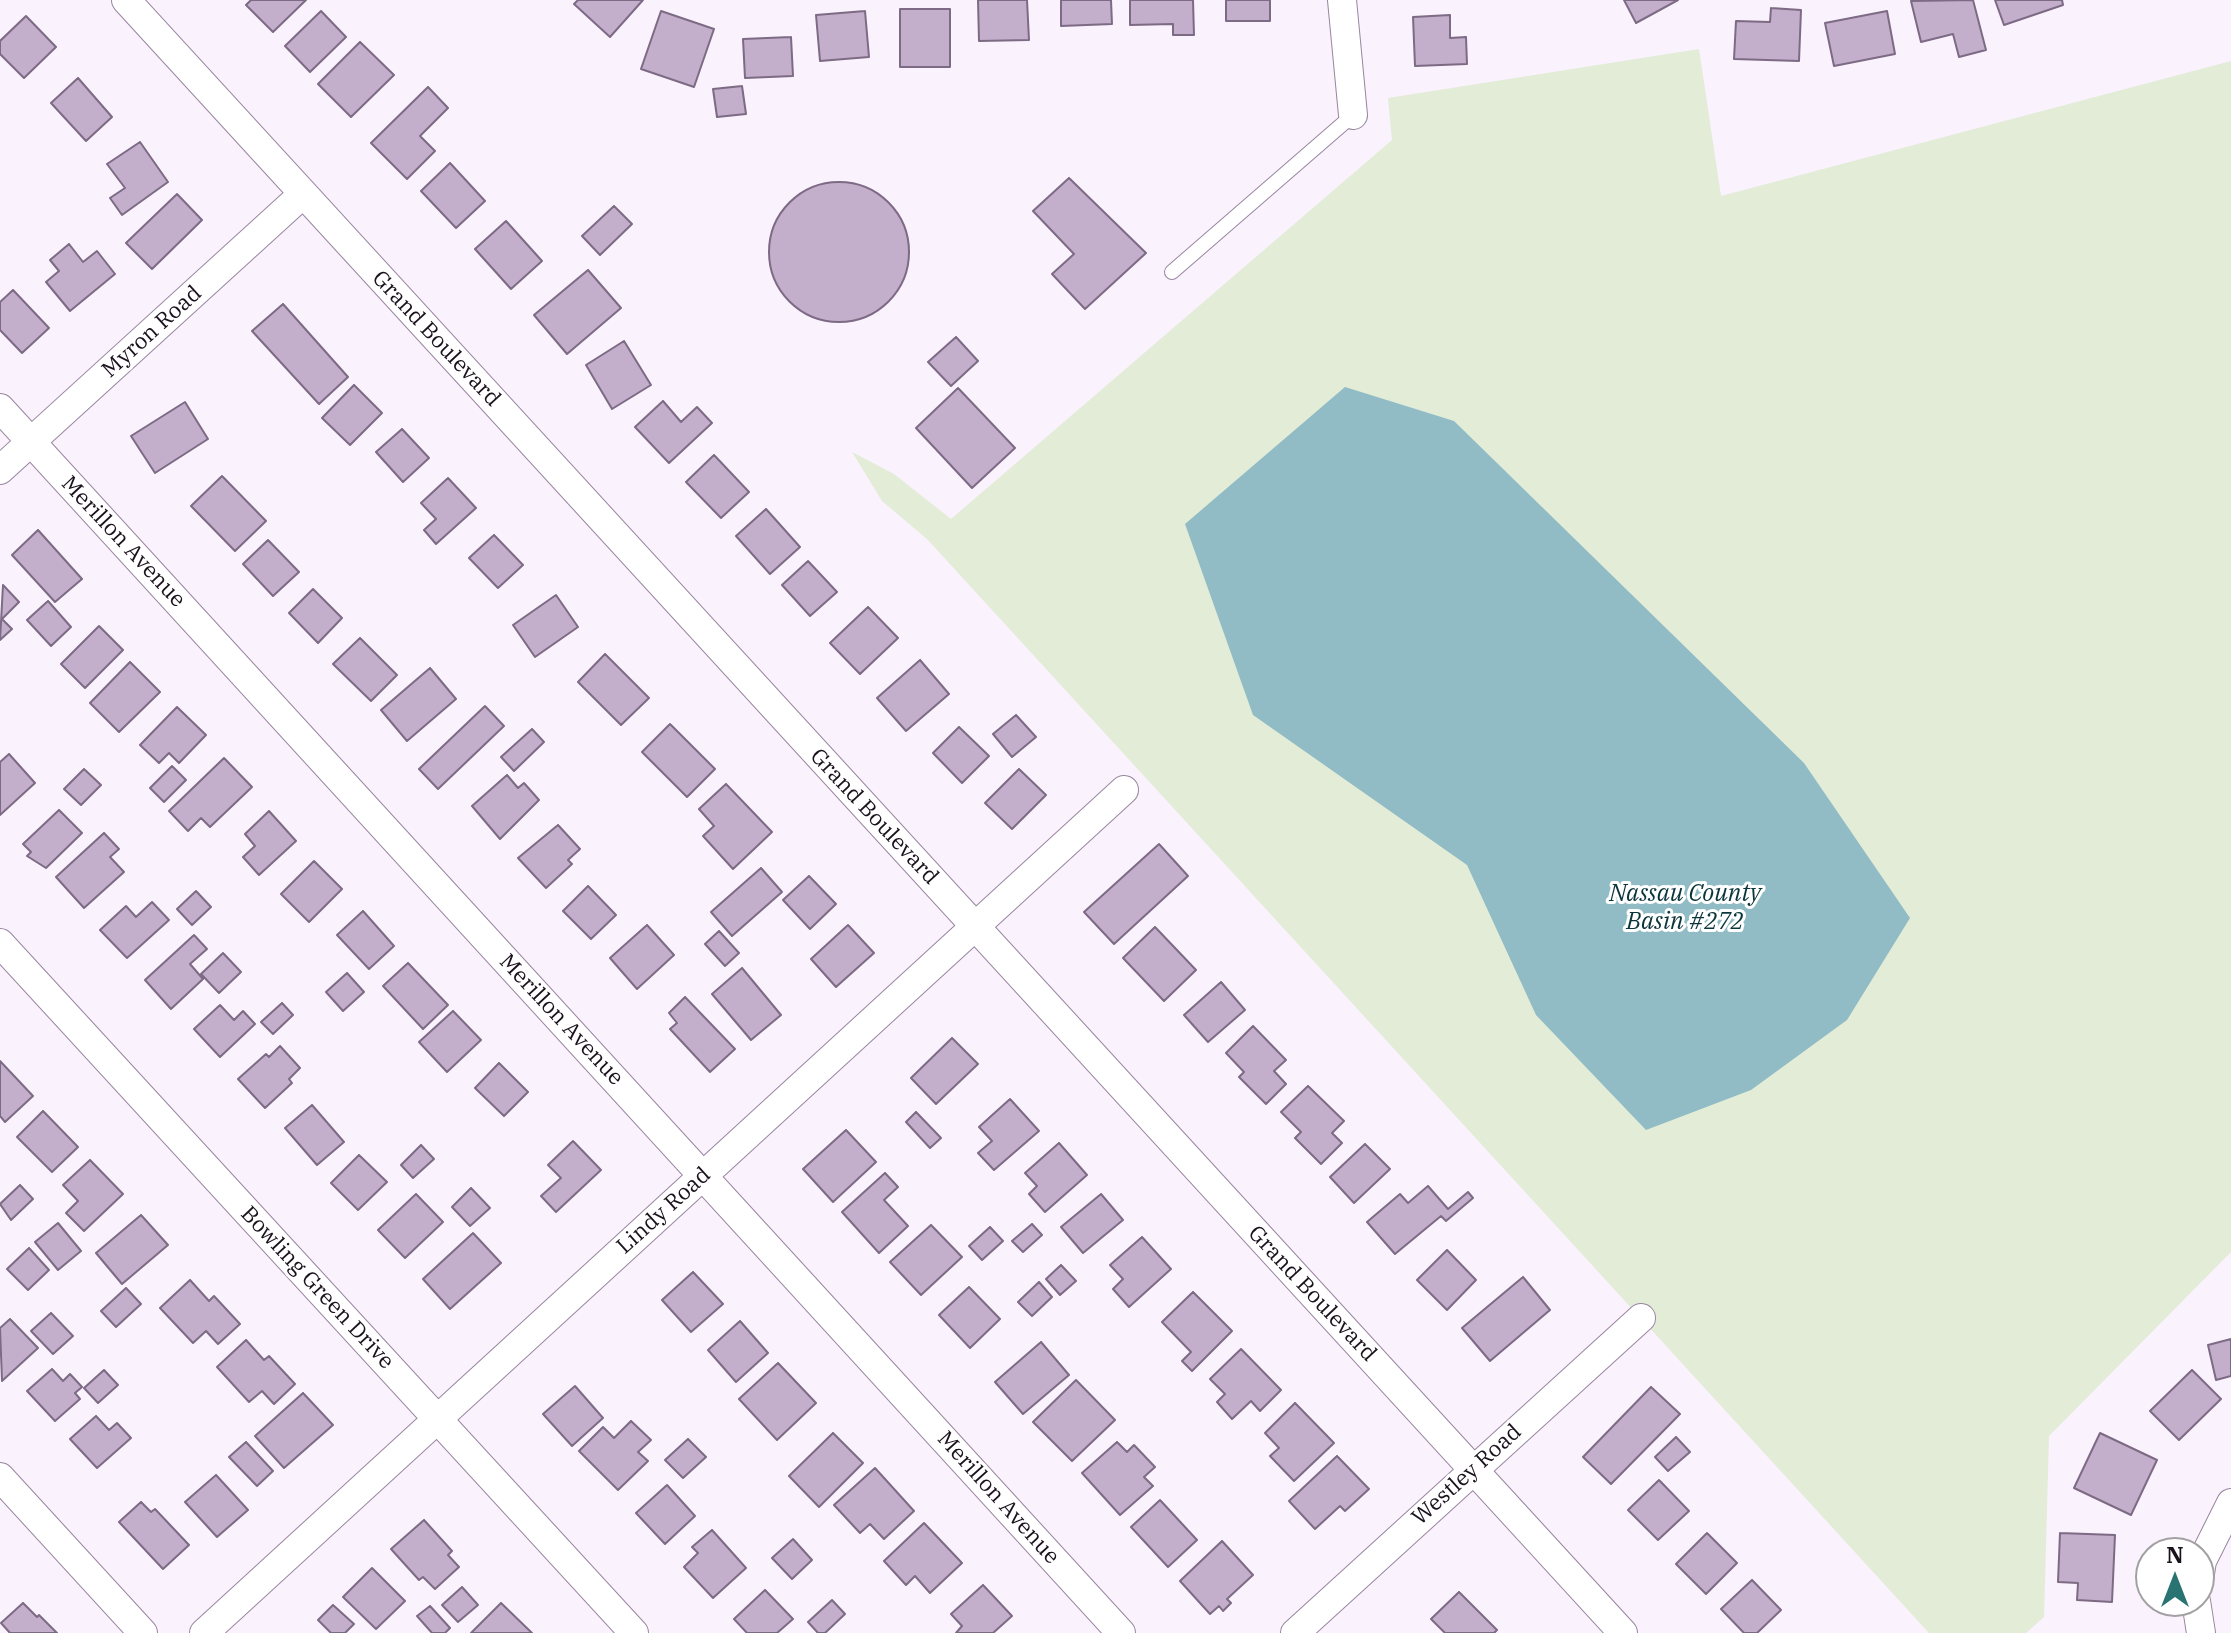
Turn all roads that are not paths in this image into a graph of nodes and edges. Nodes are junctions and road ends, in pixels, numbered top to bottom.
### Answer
1 (126, 0) edge
2 (1342, 0) edge
3 (1353, 115) joint
4 (303, 194) junction
5 (1172, 272) dead end
6 (0, 408) edge
7 (32, 442) junction
8 (0, 470) edge
9 (1124, 790) dead end
10 (975, 926) junction
11 (0, 943) edge
12 (704, 1175) junction
13 (1641, 1318) dead end
14 (437, 1419) junction
15 (1473, 1469) junction
16 (0, 1477) edge
17 (2231, 1503) edge
18 (2214, 1537) edge
19 (143, 1633) edge
20 (204, 1633) edge
21 (634, 1633) edge
22 (1121, 1633) edge
23 (1295, 1633) edge
24 (1623, 1633) edge

1 - 4 street, Grand Boulevard
2 - 3 street
3 - 5 lane
4 - 7 street, Myron Road
4 - 10 street, Grand Boulevard
6 - 7 street, Merillon Avenue
7 - 8 street, Myron Road
7 - 12 street, Merillon Avenue
9 - 10 street, Lindy Road
10 - 12 street, Lindy Road
10 - 15 street, Grand Boulevard
11 - 14 street, Bowling Green Drive
12 - 14 street, Lindy Road
12 - 22 street, Merillon Avenue
13 - 15 street, Westley Road
14 - 20 street, Lindy Road
14 - 21 street, Bowling Green Drive
15 - 23 street, Westley Road
15 - 24 street, Grand Boulevard
16 - 19 street
17 - 18 street

